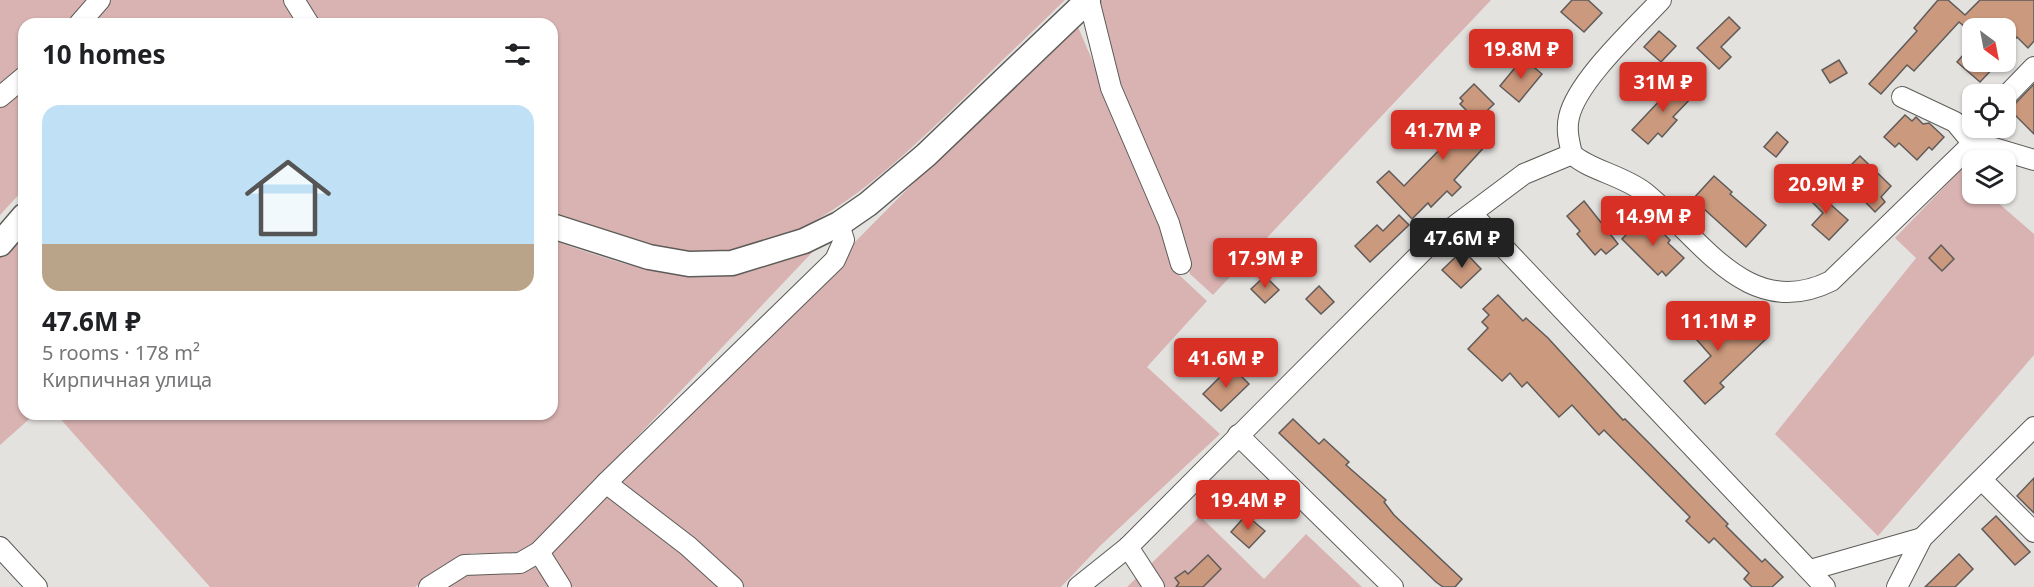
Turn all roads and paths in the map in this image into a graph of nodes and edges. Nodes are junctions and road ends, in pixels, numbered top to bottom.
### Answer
1 (100, 0) edge
2 (294, 0) edge
3 (1088, 0) edge
4 (1661, 0) edge
5 (84, 18) edge
6 (305, 18) edge
7 (2034, 67) edge
8 (18, 82) edge
9 (2016, 86) edge
10 (1902, 96) dead end
11 (0, 97) edge
12 (1980, 139) edge
13 (1572, 154) junction
14 (2034, 160) edge
15 (1473, 215) junction
16 (18, 223) edge
17 (839, 224) junction
18 (558, 228) edge
19 (0, 244) edge
20 (1181, 264) dead end
21 (2034, 427) edge
22 (1238, 435) junction
23 (1982, 480) junction
24 (606, 483) junction
25 (2034, 532) edge
26 (1922, 538) junction
27 (0, 547) edge
28 (1128, 547) junction
29 (539, 552) junction
30 (1810, 570) junction
31 (1903, 584) edge
32 (37, 587) edge
33 (429, 587) edge
34 (561, 587) edge
35 (733, 587) edge
36 (1078, 587) edge
37 (1154, 587) edge
38 (1393, 587) edge
39 (1826, 587) edge

1 - 5 street
2 - 6 street
3 - 17 main road
3 - 20 street
4 - 13 street
7 - 9 street
8 - 11 street
10 - 12 street
12 - 13 street
12 - 14 street
13 - 15 street
15 - 22 street
15 - 30 street
16 - 19 main road
17 - 18 main road
17 - 24 street
21 - 23 street
22 - 28 street
22 - 38 street
23 - 25 street
23 - 26 street
24 - 29 street
24 - 35 street
26 - 30 street
26 - 31 street
27 - 32 street
28 - 36 street
28 - 37 street
29 - 33 street
29 - 34 street
30 - 39 street

